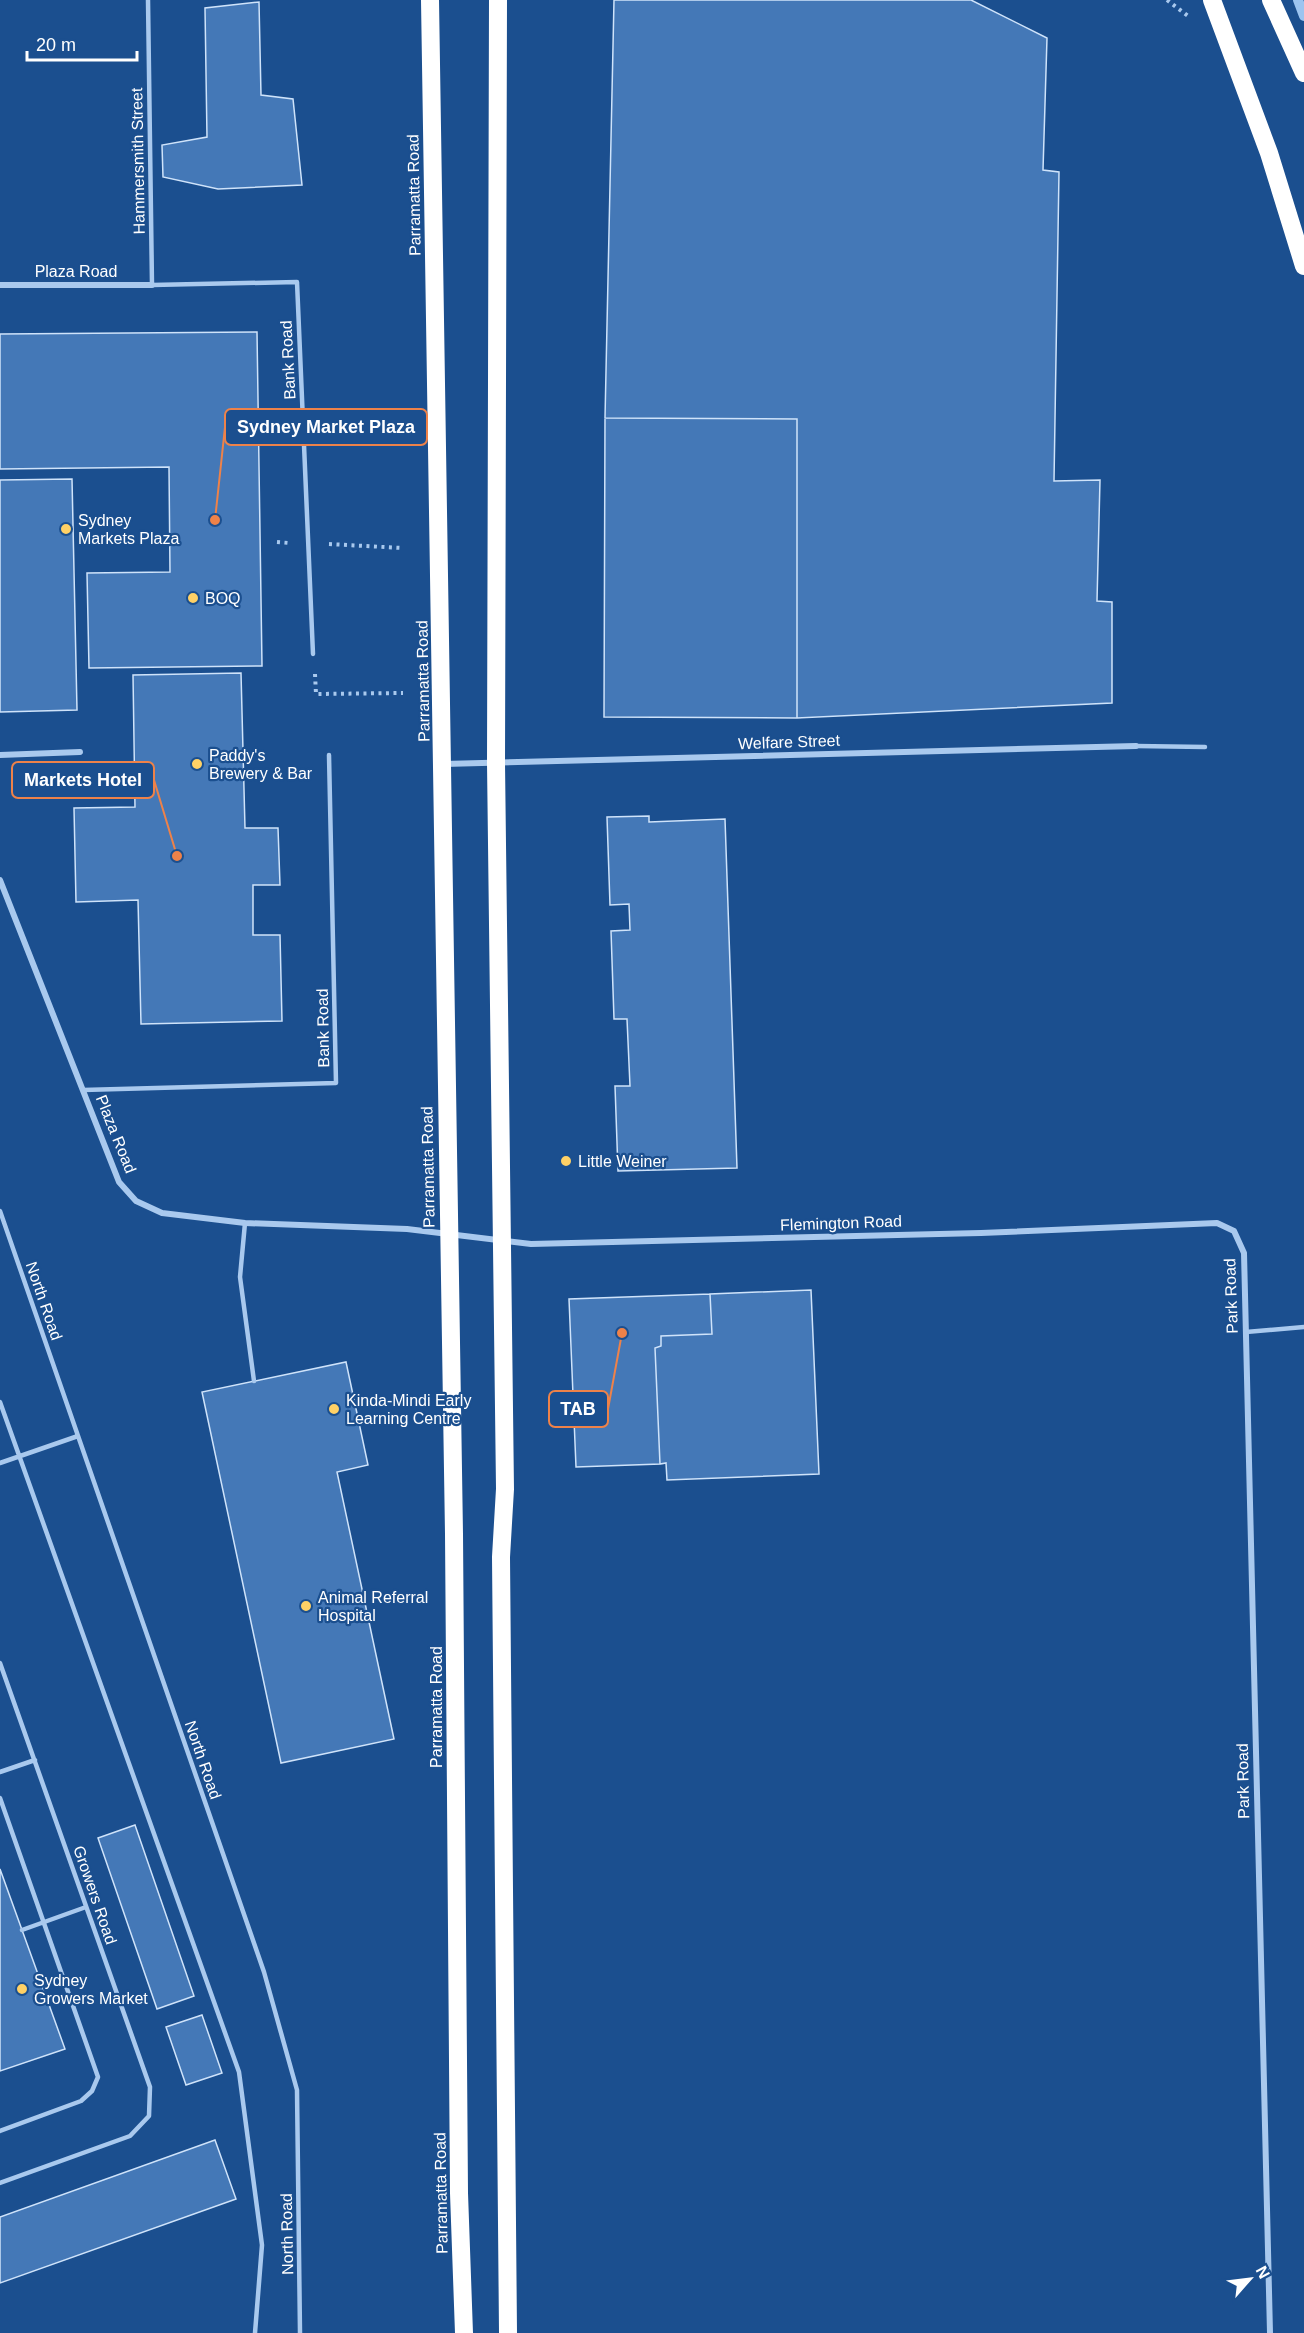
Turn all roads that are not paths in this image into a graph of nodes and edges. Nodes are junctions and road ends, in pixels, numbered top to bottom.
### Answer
1 (148, 0) edge
2 (430, 0) edge
3 (498, 0) edge
4 (1212, 0) edge
5 (1271, 0) edge
6 (1304, 73) edge
7 (1304, 266) edge
8 (0, 285) edge
9 (152, 285) junction
10 (314, 654) road end
11 (1136, 746) joint
12 (1205, 747) dead end
13 (80, 752) dead end
14 (0, 755) edge
15 (329, 755) dead end
16 (496, 763) junction
17 (444, 764) junction
18 (0, 880) edge
19 (83, 1090) junction
20 (0, 1211) edge
21 (245, 1223) junction
22 (1234, 1231) joint
23 (449, 1233) junction
24 (502, 1239) junction
25 (1304, 1328) edge
26 (1246, 1332) junction
27 (254, 1381) dead end
28 (0, 1402) edge
29 (78, 1436) junction
30 (19, 1457) junction
31 (0, 1463) edge
32 (0, 1663) edge
33 (34, 1760) junction
34 (0, 1772) edge
35 (0, 1798) edge
36 (86, 1908) junction
37 (43, 1922) junction
38 (22, 1930) dead end
39 (0, 2131) edge
40 (0, 2183) edge
41 (255, 2333) edge
42 (300, 2333) edge
43 (464, 2333) edge
44 (508, 2333) edge
45 (1270, 2333) edge

1 - 9 lane, Hammersmith Street
2 - 17 highway, Parramatta Road
3 - 16 highway
4 - 7 highway
5 - 6 highway
8 - 9 street, Plaza Road
9 - 10 lane, Bank Road
11 - 12 lane
11 - 16 street, Welfare Street
13 - 14 street
15 - 19 lane, Bank Road
16 - 17 street, Welfare Street
16 - 24 highway
17 - 23 highway, Parramatta Road
18 - 19 street, Plaza Road
19 - 21 street, Plaza Road
20 - 29 lane, North Road
21 - 23 street, Plaza Road
21 - 27 lane
22 - 24 street, Flemington Road
22 - 26 street, Park Road
23 - 24 street, Flemington Road
23 - 43 highway, Parramatta Road
24 - 44 highway
25 - 26 lane
26 - 45 street, Park Road
28 - 30 lane
29 - 30 lane
29 - 42 lane, North Road
30 - 31 lane
30 - 41 lane
32 - 33 lane, Growers Road
33 - 34 lane
33 - 36 lane, Growers Road
35 - 37 lane
36 - 37 lane
36 - 40 lane, Growers Road
37 - 38 lane
37 - 39 lane

